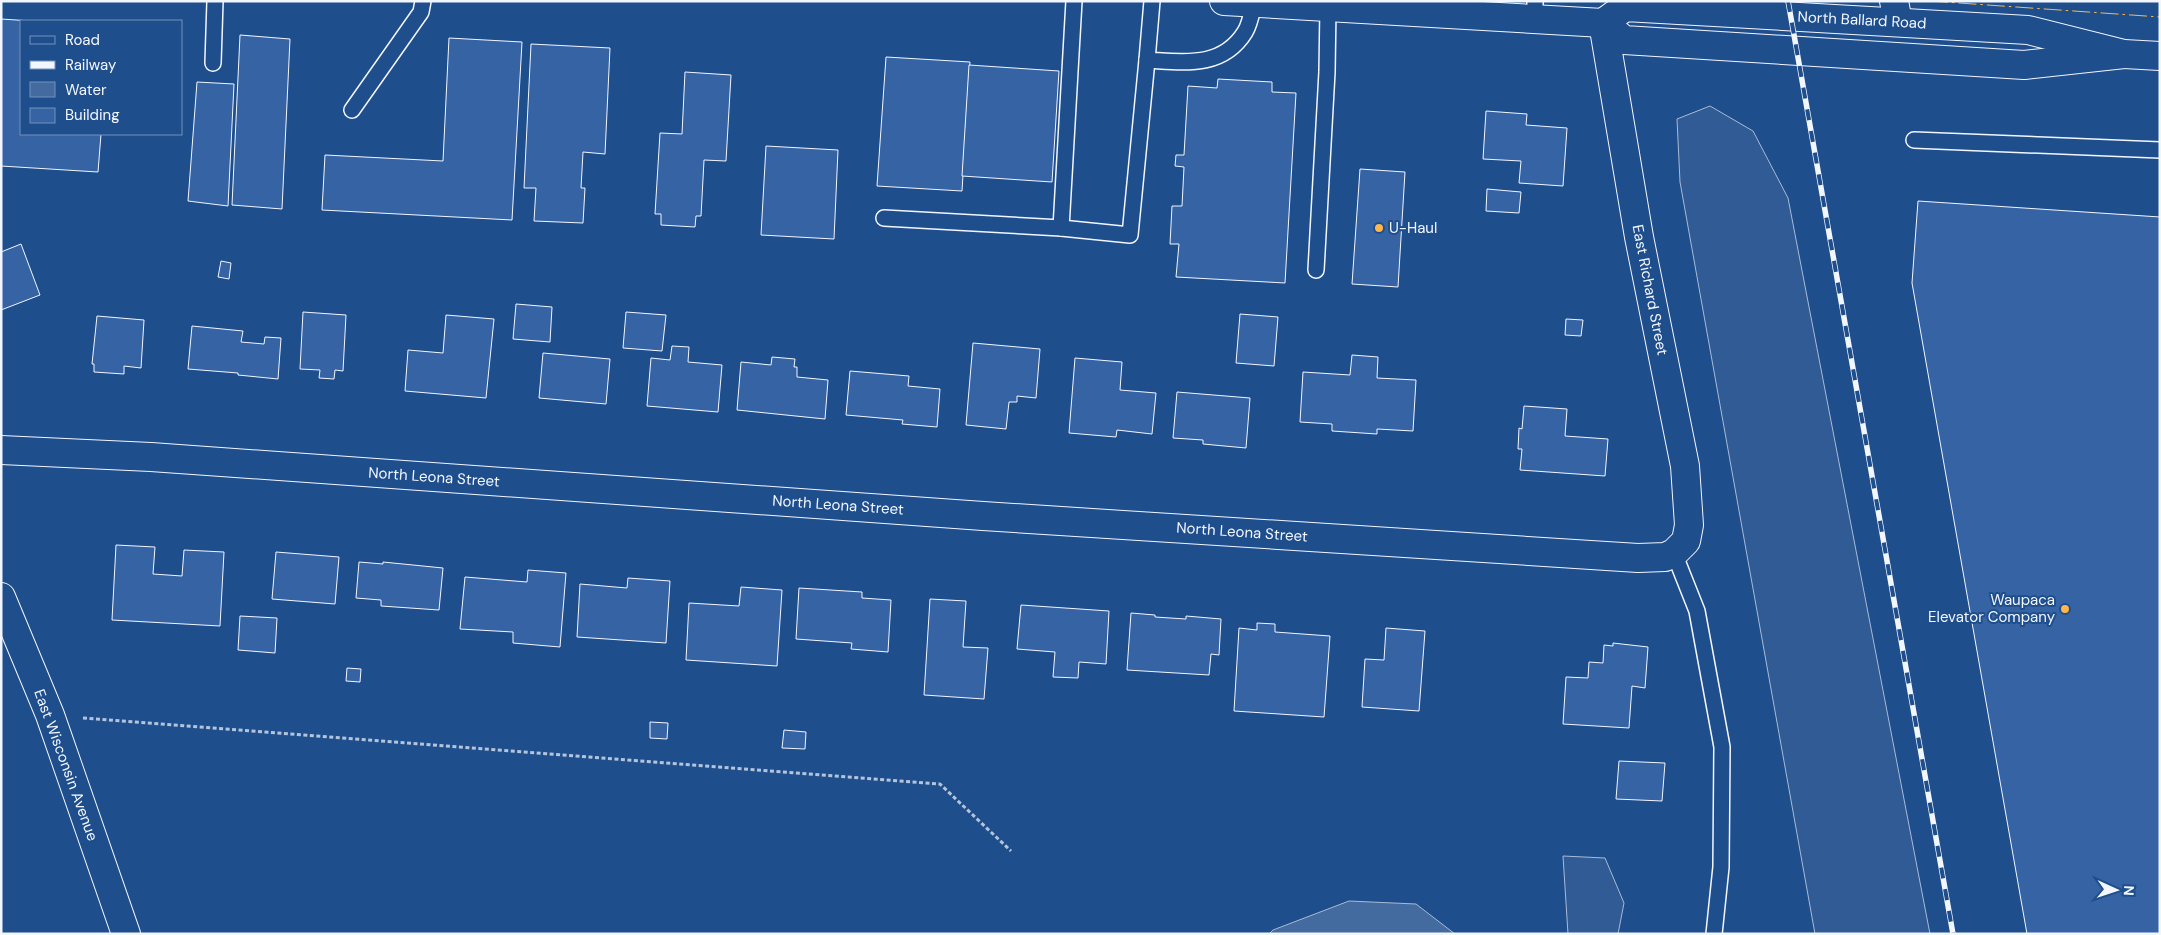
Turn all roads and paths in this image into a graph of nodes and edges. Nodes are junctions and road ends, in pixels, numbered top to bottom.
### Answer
1 (215, 1) edge
2 (422, 1) edge
3 (1074, 1) edge
4 (1152, 1) edge
5 (1224, 1) edge
6 (1254, 3) junction
7 (1328, 7) junction
8 (1535, 10) edge
9 (1896, 11) edge
10 (1603, 23) junction
11 (2124, 54) junction
12 (2160, 56) edge
13 (1147, 60) junction
14 (212, 63) dead end
15 (352, 110) dead end
16 (1914, 140) dead end
17 (2160, 150) edge
18 (884, 218) dead end
19 (1061, 228) junction
20 (1316, 270) dead end
21 (1, 450) edge
22 (1674, 553) junction
23 (1, 597) edge
24 (50, 715) junction
25 (1011, 851) dead end
26 (126, 934) edge
27 (1714, 934) edge

1 - 14 lane
2 - 15 lane
3 - 19 lane
4 - 13 lane
5 - 6 street
6 - 7 street
6 - 13 lane
7 - 8 street
7 - 20 lane
8 - 10 street
9 - 10 street, North Ballard Road
9 - 11 street, North Ballard Road
10 - 11 street, North Ballard Road
10 - 22 street, East Richard Street
11 - 12 street, North Ballard Road
13 - 19 lane
16 - 17 lane
18 - 19 lane
21 - 22 street, North Leona Street
22 - 27 lane
23 - 24 street, East Wisconsin Avenue
24 - 25 path
24 - 26 street, East Wisconsin Avenue

